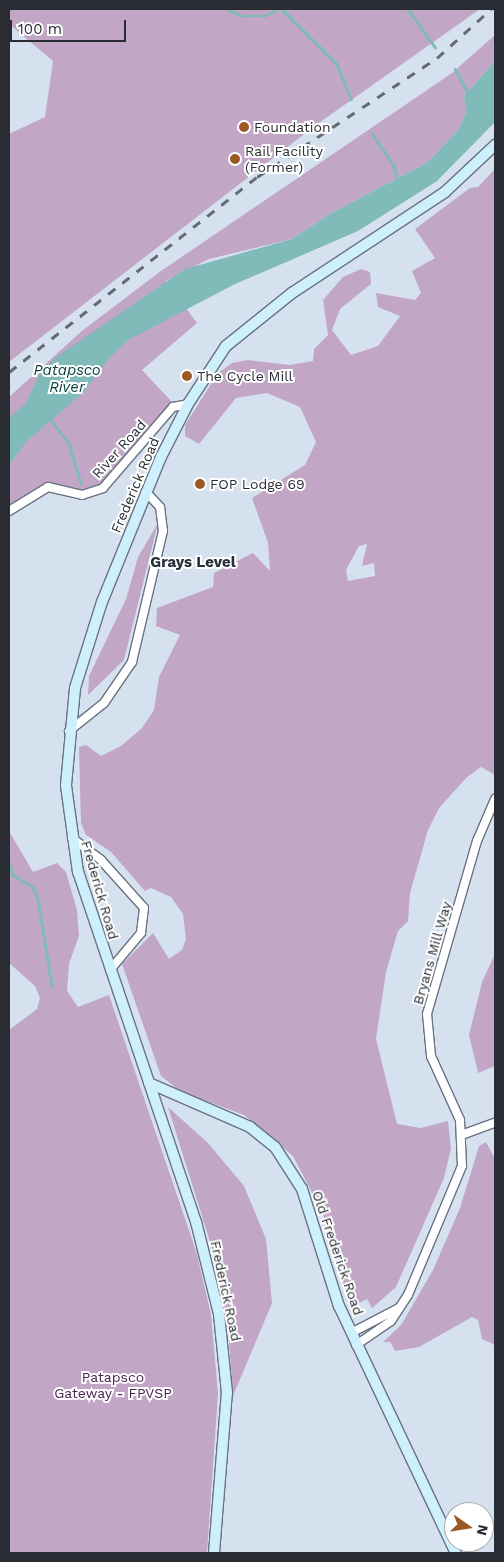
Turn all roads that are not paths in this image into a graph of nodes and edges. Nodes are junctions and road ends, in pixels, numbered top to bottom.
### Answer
1 (495, 146) edge
2 (188, 404) junction
3 (146, 492) junction
4 (9, 511) edge
5 (68, 732) junction
6 (495, 799) edge
7 (71, 838) junction
8 (110, 970) junction
9 (148, 1083) junction
10 (495, 1123) edge
11 (464, 1134) junction
12 (399, 1308) junction
13 (351, 1333) junction
14 (356, 1345) junction
15 (214, 1553) edge
16 (456, 1553) edge

1 - 2 main road, Frederick Road
2 - 3 main road, Frederick Road
2 - 4 street, River Road
3 - 5 main road, Frederick Road
3 - 5 street
5 - 7 main road, Frederick Road
6 - 11 street, Bryans Mill Way
7 - 8 main road, Frederick Road
7 - 8 street
8 - 9 main road, Frederick Road
9 - 13 main road, Old Frederick Road
9 - 15 main road, Frederick Road
10 - 11 street
11 - 12 street, Bryans Mill Way
12 - 13 street
12 - 14 street, Bryans Mill Way
13 - 14 main road, Old Frederick Road
14 - 16 main road, Old Frederick Road

